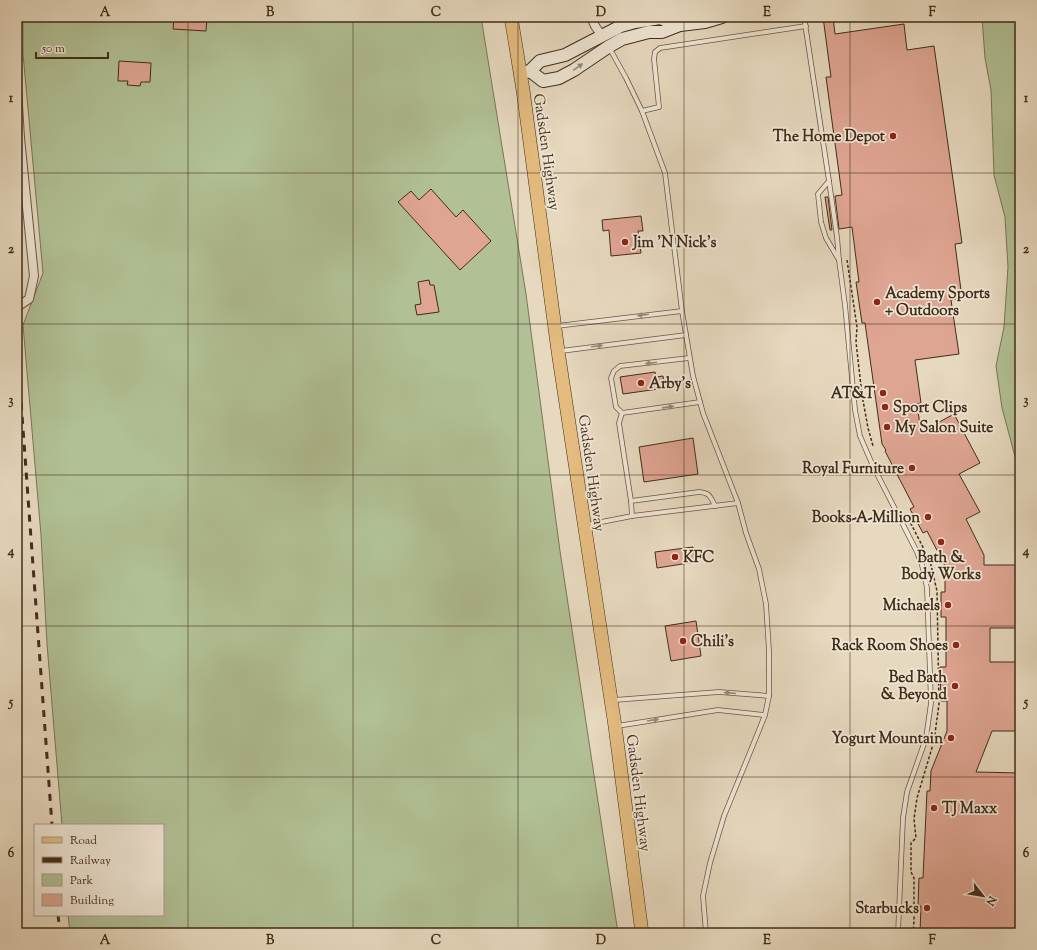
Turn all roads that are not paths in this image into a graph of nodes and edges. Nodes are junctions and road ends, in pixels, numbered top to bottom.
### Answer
1 (511, 17) edge
2 (591, 17) edge
3 (722, 17) edge
4 (804, 17) edge
5 (806, 26) junction
6 (605, 41) junction
7 (525, 72) junction
8 (17, 88) edge
9 (642, 111) junction
10 (828, 181) junction
11 (839, 260) junction
12 (17, 307) edge
13 (682, 311) junction
14 (555, 326) junction
15 (686, 335) junction
16 (558, 351) junction
17 (689, 358) junction
18 (700, 402) junction
19 (622, 413) junction
20 (631, 501) junction
21 (738, 503) junction
22 (715, 506) junction
23 (632, 516) junction
24 (584, 525) junction
25 (769, 696) junction
26 (610, 700) junction
27 (764, 715) junction
28 (615, 726) junction
29 (642, 933) edge
30 (706, 933) edge
31 (898, 933) edge

1 - 7 main road, Gadsden Highway
2 - 6 street
3 - 6 street
4 - 5 lane
5 - 9 lane
5 - 10 lane
6 - 7 street
7 -> 6 street
6 - 9 lane
7 - 14 main road, Gadsden Highway
8 - 12 street
9 - 13 lane
10 - 11 lane
10 - 11 lane
11 - 31 lane
13 -> 14 lane
13 - 15 lane
14 - 16 main road, Gadsden Highway
16 -> 15 lane
15 - 17 lane
16 - 24 main road, Gadsden Highway
17 - 18 lane
17 -> 19 lane
19 -> 18 lane
18 - 21 lane
19 - 20 lane
20 - 22 lane
20 - 23 lane
21 - 22 lane
21 - 25 lane
22 - 23 lane
23 - 24 lane
24 - 26 main road, Gadsden Highway
25 -> 26 lane
25 - 27 lane
26 - 28 main road, Gadsden Highway
28 -> 27 lane
27 - 30 lane
28 - 29 main road, Gadsden Highway

